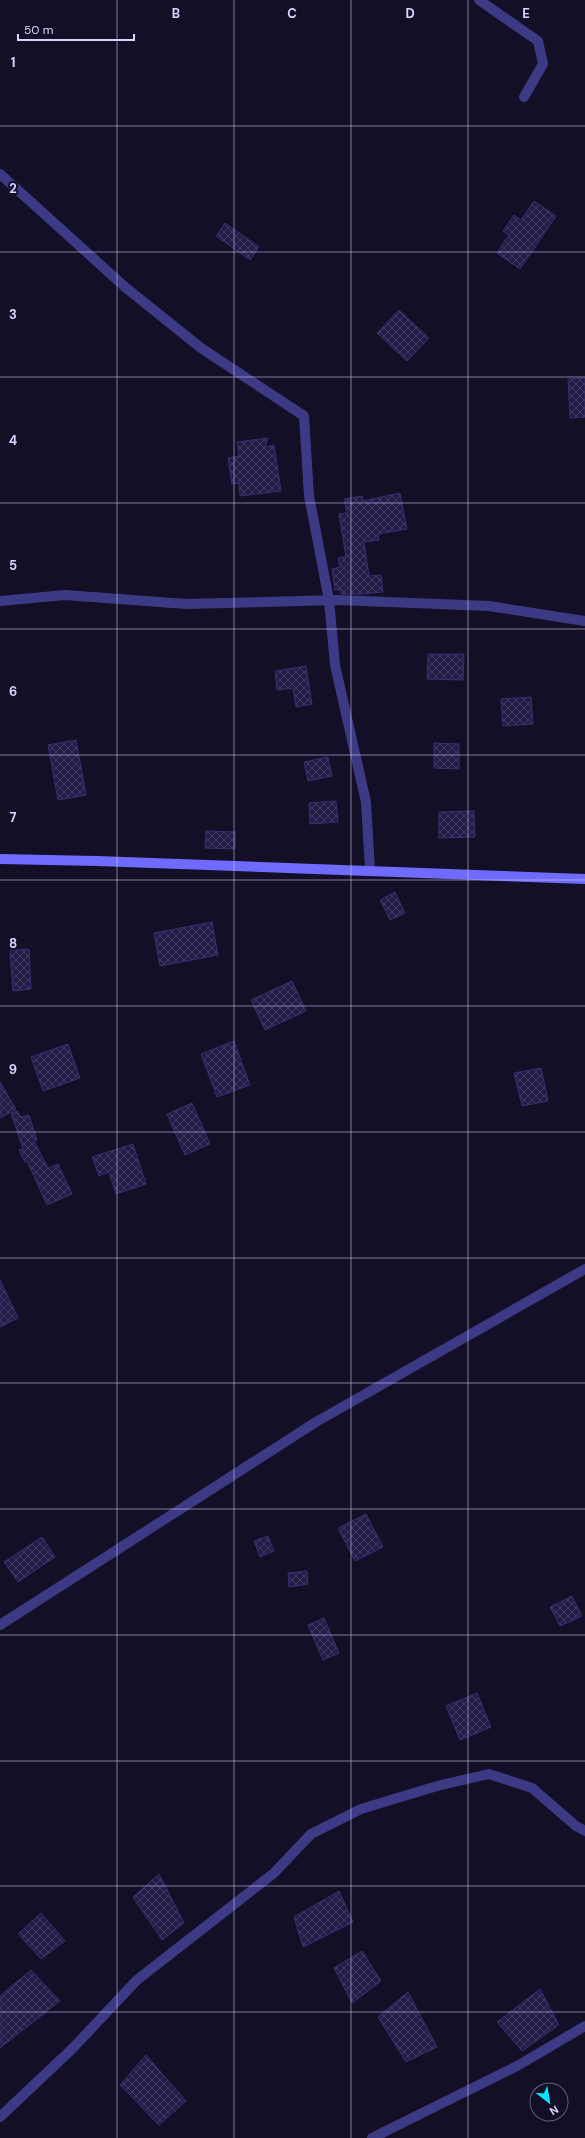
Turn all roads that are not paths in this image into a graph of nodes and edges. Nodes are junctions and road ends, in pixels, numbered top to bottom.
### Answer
1 (479, 0) edge
2 (524, 96) dead end
3 (0, 174) edge
4 (329, 600) junction
5 (0, 601) edge
6 (585, 621) edge
7 (0, 859) edge
8 (370, 870) junction
9 (585, 879) edge
10 (585, 1269) edge
11 (0, 1625) edge
12 (585, 1830) edge
13 (585, 2026) edge
14 (0, 2117) edge
15 (372, 2138) edge

1 - 2 street
3 - 4 street
4 - 5 street
4 - 6 street
4 - 8 street
7 - 8 main road
8 - 9 main road
10 - 11 street
12 - 14 street
13 - 15 street

